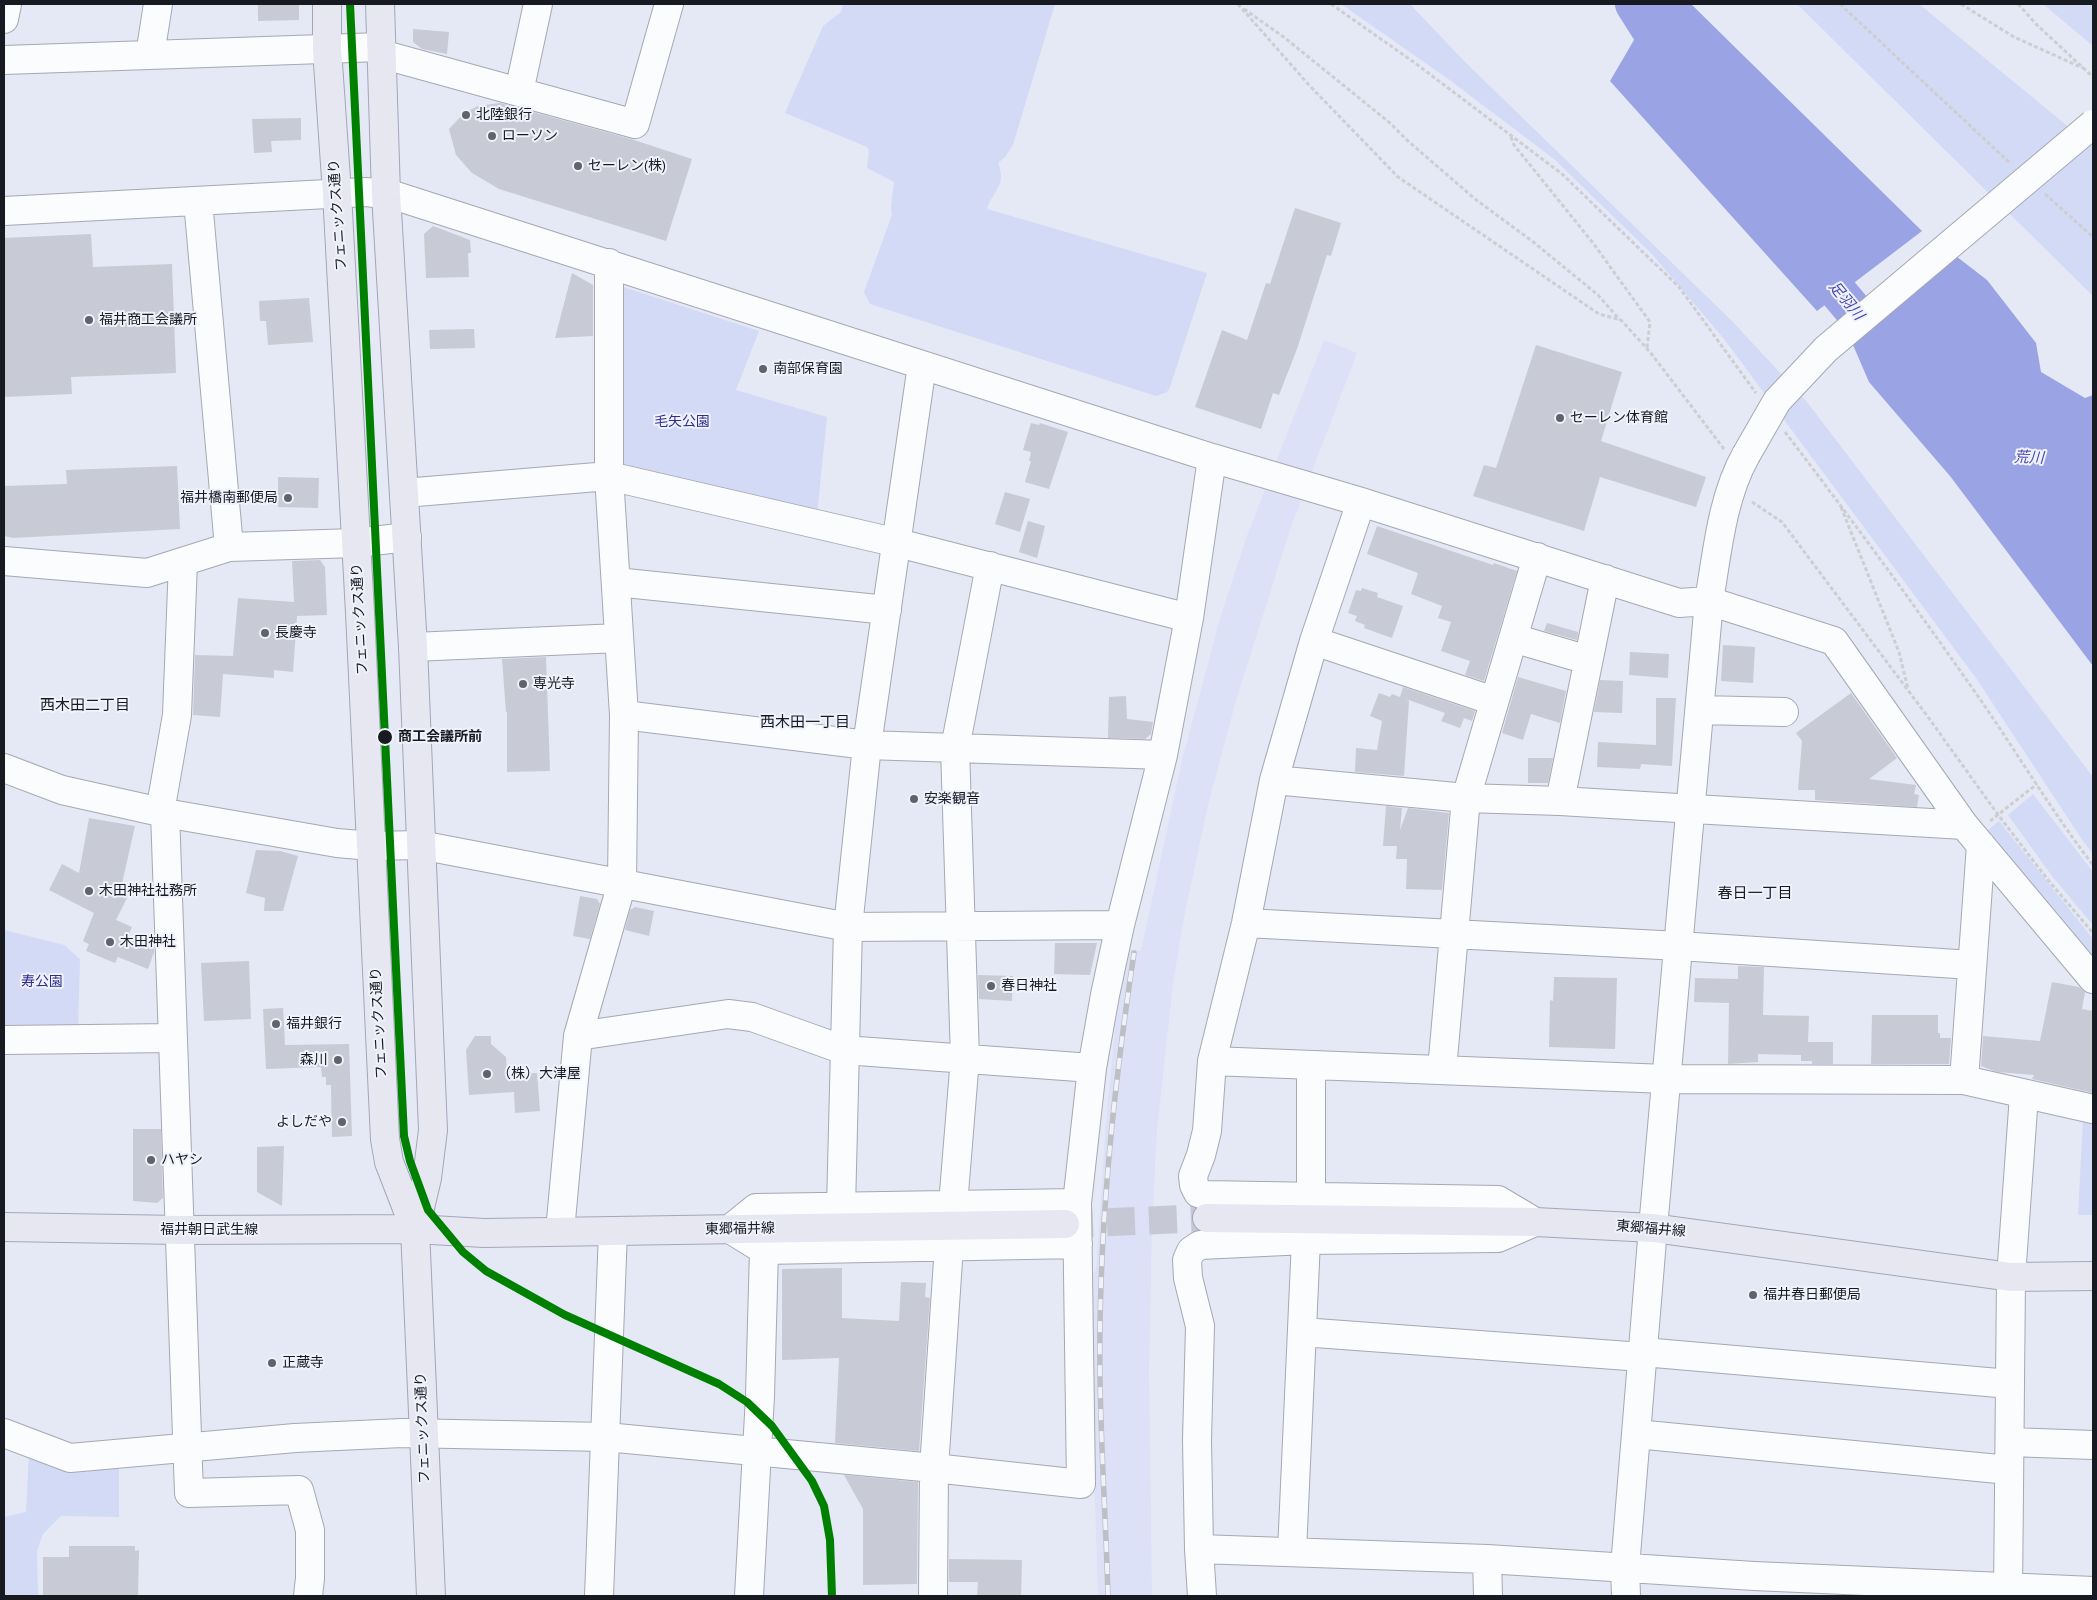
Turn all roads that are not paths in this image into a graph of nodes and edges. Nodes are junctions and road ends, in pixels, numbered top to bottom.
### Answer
1 (7, 4) edge
2 (158, 4) edge
3 (327, 4) edge
4 (380, 4) edge
5 (538, 4) edge
6 (669, 4) edge
7 (4, 19) edge
8 (327, 49) junction
9 (381, 51) junction
10 (150, 55) junction
11 (4, 60) edge
12 (519, 92) junction
13 (2093, 124) edge
14 (337, 193) junction
15 (386, 194) junction
16 (198, 200) junction
17 (4, 210) edge
18 (609, 263) junction
19 (922, 365) junction
20 (1212, 458) junction
21 (609, 476) junction
22 (404, 493) junction
23 (1361, 502) junction
24 (407, 538) junction
25 (356, 543) junction
26 (898, 543) junction
27 (228, 547) junction
28 (1537, 557) junction
29 (4, 561) edge
30 (183, 562) junction
31 (990, 566) junction
32 (1605, 579) junction
33 (616, 582) junction
34 (1709, 601) junction
35 (887, 610) junction
36 (1188, 618) junction
37 (619, 638) junction
38 (1513, 638) junction
39 (1314, 641) junction
40 (413, 647) junction
41 (1588, 660) junction
42 (1494, 701) junction
43 (1700, 710) junction
44 (1784, 712) dead end
45 (624, 715) junction
46 (867, 745) junction
47 (955, 748) junction
48 (1163, 755) junction
49 (4, 768) edge
50 (1274, 780) junction
51 (1466, 798) junction
52 (1560, 801) junction
53 (1691, 809) junction
54 (162, 812) junction
55 (1972, 835) junction
56 (420, 845) junction
57 (370, 846) junction
58 (622, 883) junction
59 (1246, 923) junction
60 (1120, 925) junction
61 (961, 926) junction
62 (848, 927) junction
63 (1454, 934) junction
64 (1679, 946) junction
65 (1972, 965) junction
66 (2093, 979) edge
67 (578, 1036) junction
68 (173, 1038) junction
69 (4, 1040) edge
70 (844, 1050) junction
71 (965, 1058) junction
72 (1212, 1061) junction
73 (1311, 1065) junction
74 (1092, 1068) junction
75 (1442, 1070) junction
76 (1666, 1079) junction
77 (1964, 1080) junction
78 (2024, 1095) junction
79 (2093, 1109) edge
80 (1312, 1198) junction
81 (953, 1206) junction
82 (841, 1208) junction
83 (1206, 1218) tunnel mouth
84 (1535, 1222) junction
85 (1073, 1224) junction
86 (4, 1228) edge
87 (1653, 1228) junction
88 (415, 1229) junction
89 (730, 1229) junction
90 (180, 1230) junction
91 (560, 1231) junction
92 (613, 1231) junction
93 (1306, 1240) junction
94 (950, 1246) junction
95 (764, 1250) junction
96 (2093, 1276) edge
97 (2011, 1277) junction
98 (1302, 1332) junction
99 (1642, 1355) junction
100 (2010, 1384) junction
101 (423, 1432) junction
102 (4, 1433) edge
103 (1636, 1434) junction
104 (606, 1437) junction
105 (2010, 1442) junction
106 (2093, 1445) edge
107 (186, 1449) junction
108 (756, 1451) junction
109 (934, 1468) junction
110 (2009, 1470) junction
111 (1199, 1549) junction
112 (1292, 1552) junction
113 (1487, 1559) junction
114 (1625, 1567) junction
115 (1754, 1586) edge
116 (2093, 1591) edge
117 (2008, 1592) edge
118 (308, 1596) edge
119 (431, 1596) edge
120 (599, 1596) edge
121 (749, 1596) edge
122 (934, 1596) edge
123 (1202, 1596) edge
124 (1488, 1596) edge
125 (1626, 1596) edge

1 - 7 street
2 - 10 street
3 - 8 main road, フェニックス通り
4 - 9 main road, フェニックス通り
5 - 12 street
6 - 12 street
8 - 9 street
8 - 10 street
8 - 14 main road, フェニックス通り
9 - 12 street
9 - 15 main road, フェニックス通り
10 - 11 street
13 - 34 street, bridge
14 - 15 street
14 - 16 street
14 - 25 main road, フェニックス通り
15 - 18 street
15 - 22 main road, フェニックス通り
16 - 17 street
16 - 27 street
18 - 19 street
18 - 21 street
19 - 20 street
19 - 26 street
20 - 23 street
20 - 36 street
21 - 22 street
21 - 26 street
21 - 33 street
22 - 24 main road, フェニックス通り
23 - 28 street
23 - 39 street
24 - 25 street
24 - 40 main road, フェニックス通り
25 - 27 street
25 - 57 main road, フェニックス通り
26 - 31 street
26 - 35 street
27 - 30 street
28 - 32 street
28 - 38 street
29 - 30 street
30 - 54 street
31 - 36 street
31 - 47 street
32 - 34 street
32 - 41 street
33 - 35 street
33 - 37 street
34 - 43 street
34 - 55 street
35 - 46 street
36 - 48 street
37 - 40 street
37 - 45 street
38 - 41 street
38 - 42 street
39 - 42 street
39 - 50 street
40 - 56 main road, フェニックス通り
41 - 52 street
42 - 51 street
43 - 44 street
43 - 53 street
45 - 46 street
45 - 58 street
46 - 47 street
46 - 62 street
47 - 48 street
47 - 61 street
48 - 60 street
49 - 54 street
50 - 51 street
50 - 59 street
51 - 52 street
51 - 63 street
52 - 53 street
53 - 55 street
53 - 64 street
54 - 57 street
54 - 68 street
55 - 65 street
55 - 66 street
56 - 57 street
56 - 58 street
56 - 88 main road, フェニックス通り
57 - 88 main road, フェニックス通り
58 - 62 street
58 - 67 street
59 - 63 street
59 - 72 street
60 - 61 street
60 - 74 street
61 - 62 street
61 - 71 street
62 - 70 street
63 - 64 street
63 - 75 street
64 - 65 street
64 - 76 street
65 - 77 street
67 - 70 street
67 - 91 street
68 - 69 street
68 - 90 street
70 - 71 street
70 - 82 street
71 - 74 street
71 - 81 street
72 - 73 street
72 - 80 street
73 - 75 street
73 - 80 street
74 - 85 street
75 - 76 street
76 - 77 street
76 - 87 street
77 - 78 street
78 - 79 street
78 - 97 street
80 - 84 street
81 - 82 street
81 - 85 street
82 - 89 street
83 - 84 main road, 東郷福井線
84 - 87 main road, 東郷福井線
84 - 93 street
85 - 89 main road, 東郷福井線
85 - 94 street
85 - 109 street
86 - 90 main road, 福井朝日武生線
87 - 97 main road, 東郷福井線
87 - 99 street
88 - 90 main road, 福井朝日武生線
88 - 91 main road, 東郷福井線
88 - 101 main road, フェニックス通り
89 - 92 main road, 東郷福井線
89 - 95 street
90 - 107 street
91 - 92 main road, 東郷福井線
92 - 104 street
93 - 98 street
93 - 111 street
94 - 95 street
94 - 109 street
95 - 108 street
96 - 97 main road, 東郷福井線
97 - 100 street
98 - 99 street
98 - 112 street
99 - 100 street
99 - 103 street
100 - 105 street
101 - 104 street
101 - 107 street
101 - 119 main road, フェニックス通り
102 - 107 street
103 - 110 street
103 - 114 street
104 - 108 street
104 - 120 street
105 - 106 street
105 - 110 street
107 - 118 street
108 - 109 street
108 - 121 street
109 - 122 street
110 - 117 street
111 - 112 street
111 - 123 street
112 - 113 street
113 - 114 street
113 - 124 street
114 - 115 street
114 - 125 street
115 - 117 street
116 - 117 street

